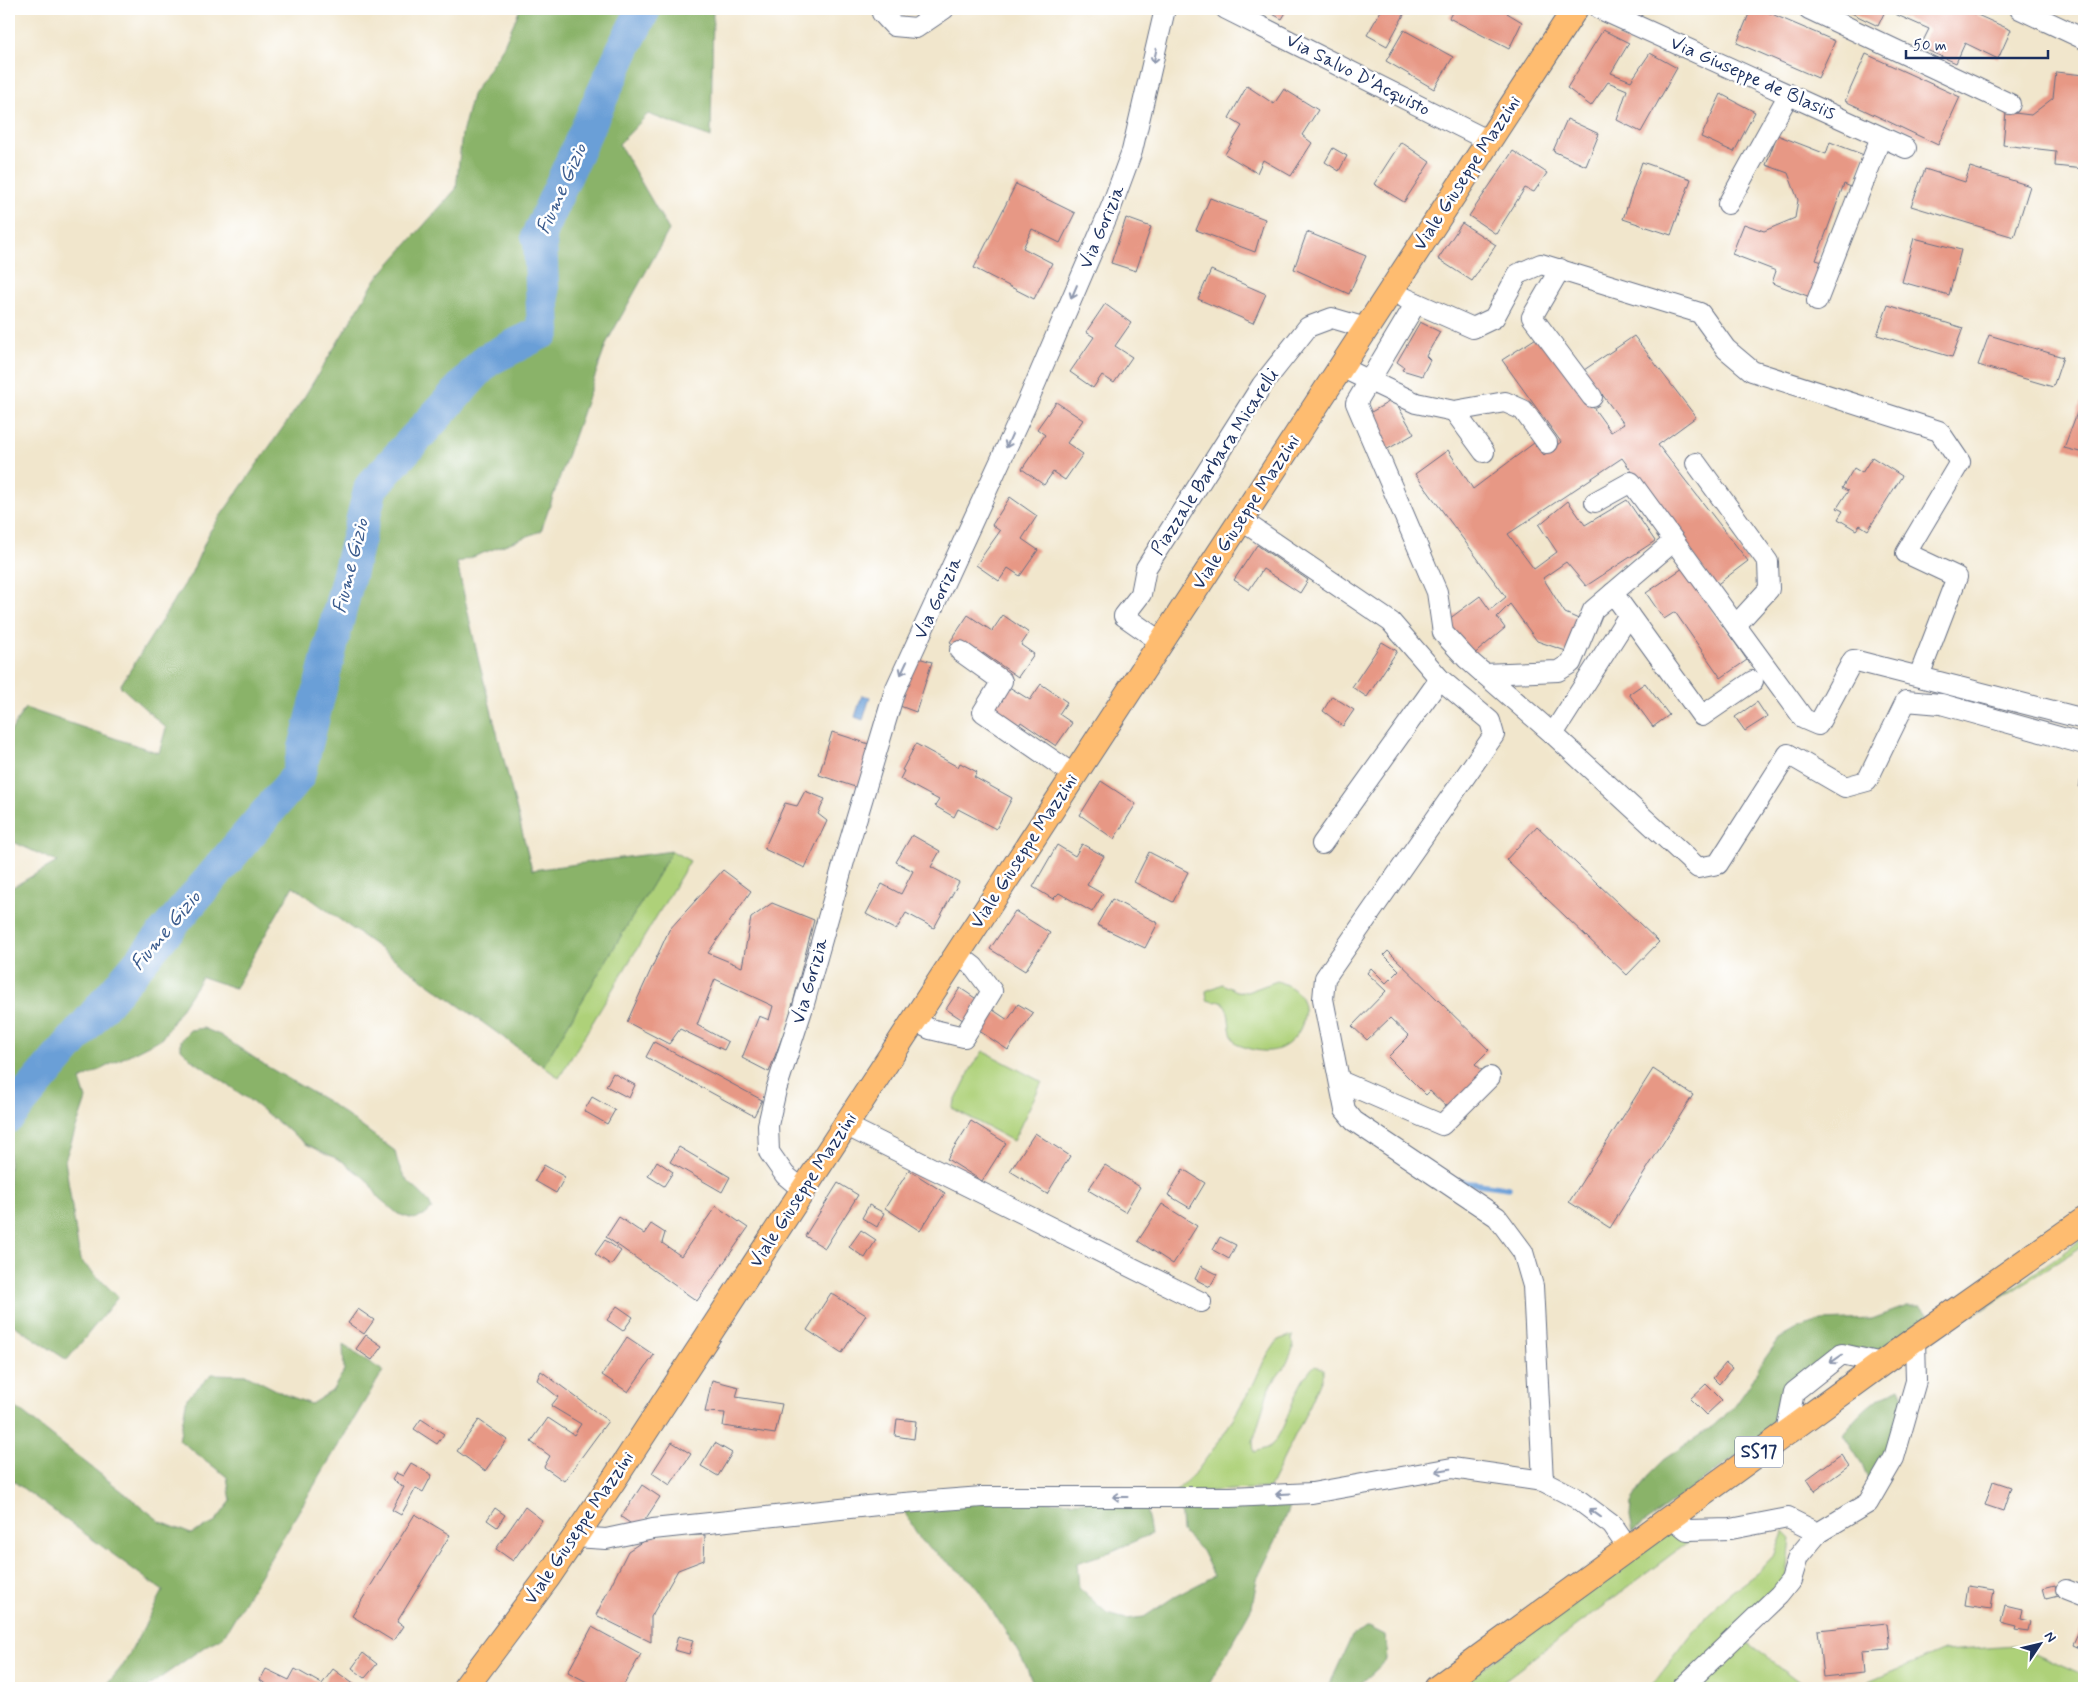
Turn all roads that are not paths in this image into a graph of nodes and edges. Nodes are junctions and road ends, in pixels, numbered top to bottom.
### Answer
1 (881, 9) edge
2 (944, 9) edge
3 (1165, 9) edge
4 (1226, 9) edge
5 (1575, 9) edge
6 (1600, 9) edge
7 (1808, 9) edge
8 (2024, 10) edge
9 (2082, 32) edge
10 (1789, 94) junction
11 (2010, 104) dead end
12 (1881, 136) junction
13 (1489, 141) junction
14 (1906, 148) dead end
15 (1728, 204) dead end
16 (1560, 269) junction
17 (1390, 292) junction
18 (1817, 301) dead end
19 (1416, 303) junction
20 (1366, 328) junction
21 (1341, 366) junction
22 (1370, 380) junction
23 (1592, 397) dead end
24 (1454, 411) junction
25 (1547, 443) dead end
26 (1484, 452) dead end
27 (1696, 463) dead end
28 (1595, 502) dead end
29 (1241, 520) junction
30 (1674, 541) junction
31 (1613, 593) junction
32 (1629, 616) junction
33 (1736, 626) junction
34 (1161, 642) junction
35 (960, 651) dead end
36 (1484, 674) junction
37 (1919, 676) junction
38 (1440, 679) junction
39 (1753, 681) dead end
40 (2084, 719) edge
41 (1553, 734) junction
42 (2084, 744) edge
43 (1074, 775) junction
44 (1322, 844) dead end
45 (957, 954) junction
46 (914, 1020) junction
47 (1490, 1077) dead end
48 (1340, 1081) junction
49 (845, 1124) junction
50 (803, 1190) junction
51 (2084, 1220) edge
52 (1201, 1302) dead end
53 (1915, 1339) junction
54 (1543, 1481) junction
55 (1671, 1517) junction
56 (1818, 1533) junction
57 (575, 1537) junction
58 (1628, 1548) junction
59 (466, 1688) edge
60 (1437, 1688) edge
61 (1682, 1688) edge

1 - 2 street
3 -> 50 street, Via Gorizia
4 - 13 street, Via Salvo D'Acquisto
5 - 13 main road, Viale Giuseppe Mazzini
6 - 10 street, Via Giuseppe de Blasiis
7 - 11 street
8 - 9 street
10 - 12 street, Via Giuseppe de Blasiis
10 - 15 street
12 - 14 street, Via Giuseppe de Blasiis
12 - 18 street
13 - 17 main road, Viale Giuseppe Mazzini
16 - 19 street
16 - 23 street
16 - 37 street
17 - 19 street
17 - 20 main road, Viale Giuseppe Mazzini
19 - 22 street
20 - 21 main road, Viale Giuseppe Mazzini
20 - 34 street, Piazzale Barbara Micarelli
21 - 22 street
21 - 29 main road, Viale Giuseppe Mazzini
22 - 24 street
22 - 36 street
24 - 25 street
24 - 26 street
27 - 33 street
28 - 30 street
29 - 34 main road, Viale Giuseppe Mazzini
29 - 38 street
30 - 31 street
30 - 33 street
31 - 32 street
31 - 36 street
32 - 39 street
32 - 41 street
33 - 37 street
34 - 43 main road, Viale Giuseppe Mazzini
35 - 43 street
36 - 41 street
37 - 40 street
38 - 44 street
38 - 48 street
41 - 42 street
43 - 45 main road, Viale Giuseppe Mazzini
45 - 46 main road, Viale Giuseppe Mazzini
45 - 46 street
46 - 49 main road, Viale Giuseppe Mazzini
47 - 48 street
48 - 54 street
49 - 50 main road, Viale Giuseppe Mazzini
49 - 52 street
50 - 57 main road, Viale Giuseppe Mazzini
51 - 53 main road, SS17
53 - 55 main road, SS17
53 - 56 street
54 -> 57 street
58 -> 54 street
55 - 56 street
55 - 58 main road, SS17
56 - 61 street
57 - 59 main road, Viale Giuseppe Mazzini
58 - 60 main road, SS17

